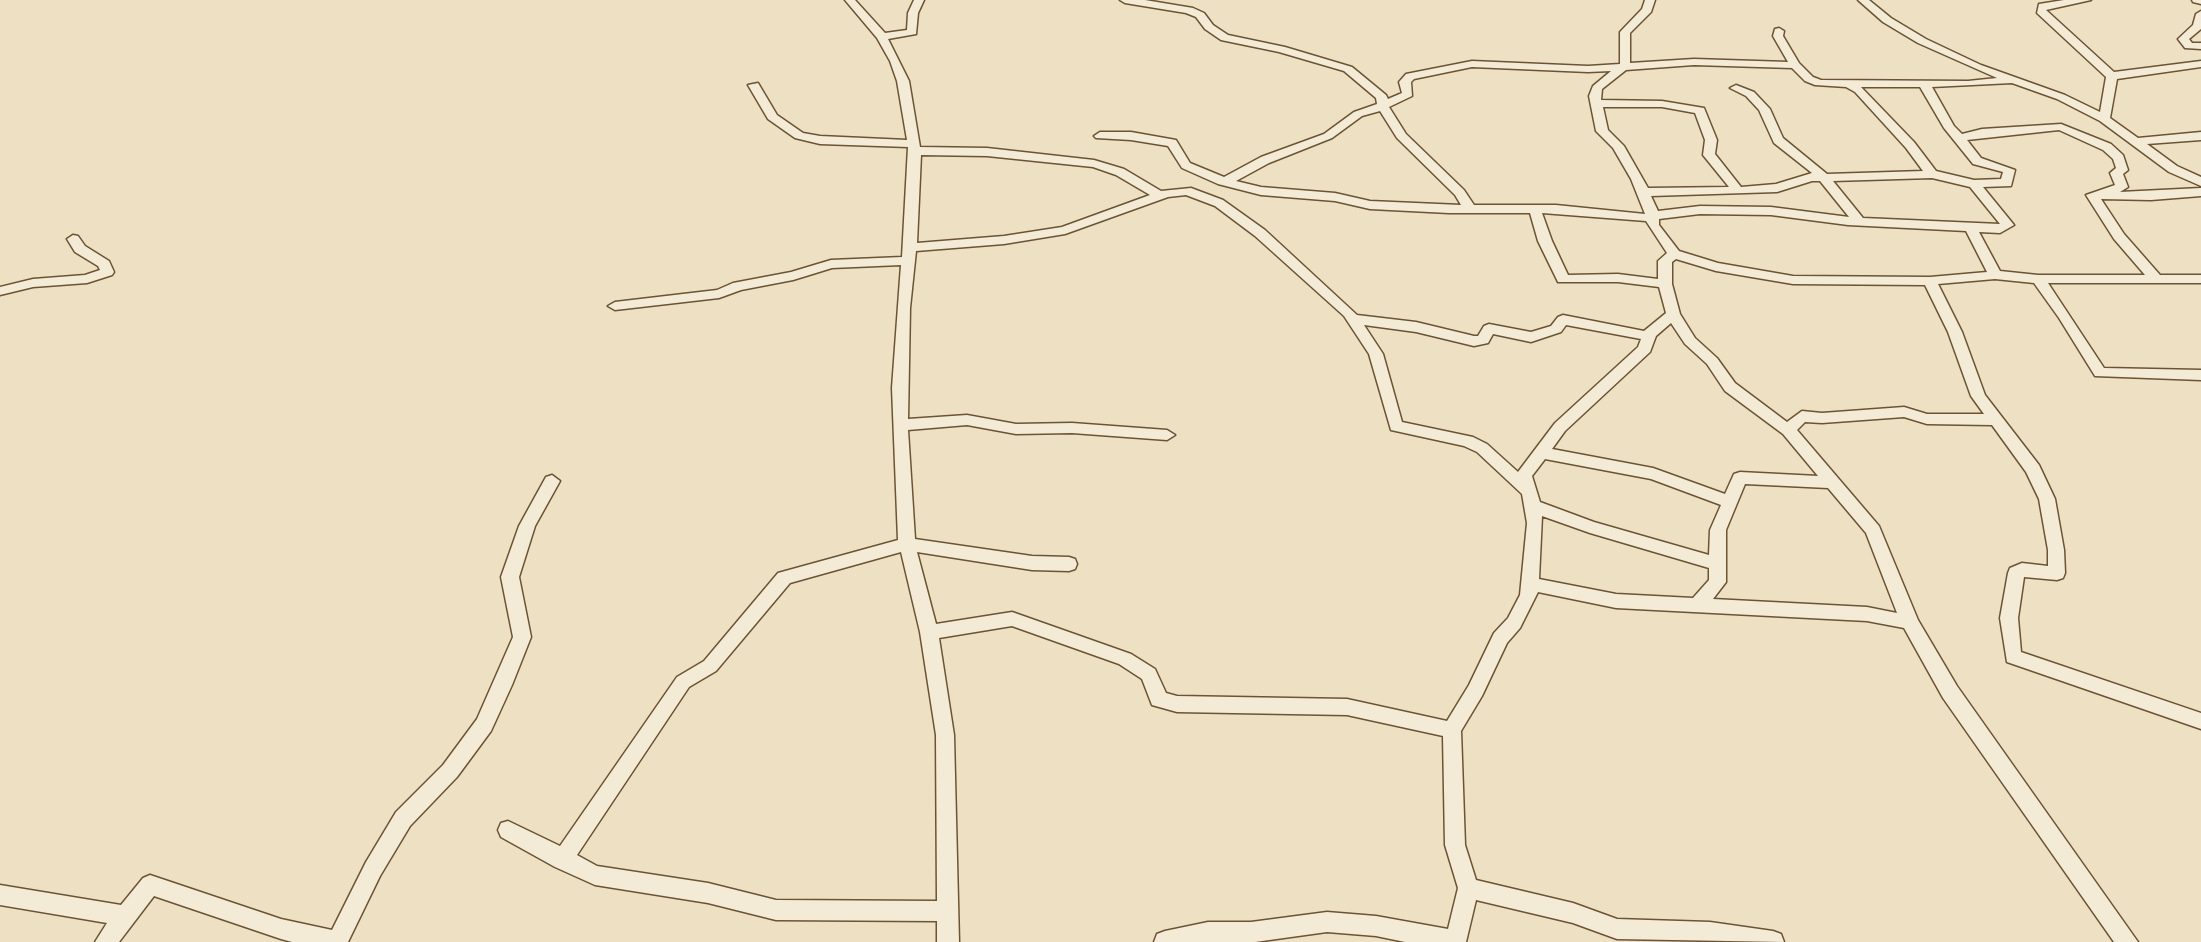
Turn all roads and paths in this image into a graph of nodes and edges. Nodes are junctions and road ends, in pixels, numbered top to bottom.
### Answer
1 (850, 0) edge
2 (919, 0) edge
3 (1125, 0) edge
4 (1650, 0) edge
5 (1863, 0) edge
6 (2086, 0) edge
7 (1189, 5) edge
8 (2201, 14) edge
9 (1779, 31) dead end
10 (882, 37) junction
11 (2201, 46) edge
12 (2201, 64) edge
13 (1625, 65) junction
14 (1795, 65) junction
15 (2112, 76) junction
16 (2012, 80) junction
17 (1848, 83) junction
18 (1926, 83) junction
19 (754, 85) dead end
20 (1736, 88) dead end
21 (1596, 103) junction
22 (1384, 106) junction
23 (2104, 119) junction
24 (1100, 136) dead end
25 (2201, 136) edge
26 (1960, 138) junction
27 (2135, 142) junction
28 (915, 147) junction
29 (1932, 174) junction
30 (1823, 176) junction
31 (1225, 182) junction
32 (2201, 183) edge
33 (1974, 184) junction
34 (1738, 191) junction
35 (1643, 192) junction
36 (2201, 192) edge
37 (1160, 196) junction
38 (2106, 196) junction
39 (1470, 209) junction
40 (1535, 210) junction
41 (1651, 217) junction
42 (1859, 221) junction
43 (1970, 229) junction
44 (74, 239) dead end
45 (909, 254) junction
46 (1674, 254) junction
47 (1995, 275) junction
48 (2155, 278) junction
49 (2038, 279) junction
50 (2201, 279) edge
51 (1930, 281) junction
52 (1665, 284) junction
53 (0, 291) edge
54 (615, 306) dead end
55 (1673, 314) junction
56 (1353, 319) junction
57 (1648, 336) junction
58 (2201, 375) edge
59 (1998, 420) junction
60 (902, 425) junction
61 (1788, 430) junction
62 (1167, 435) dead end
63 (1540, 452) junction
64 (552, 481) dead end
65 (1832, 482) junction
66 (1530, 498) junction
67 (1731, 502) junction
68 (907, 544) junction
69 (1069, 564) dead end
70 (1717, 564) junction
71 (1531, 584) junction
72 (1697, 605) junction
73 (1910, 622) junction
74 (929, 632) junction
75 (2201, 721) edge
76 (1452, 730) junction
77 (508, 830) dead end
78 (562, 860) junction
79 (1468, 887) junction
80 (0, 895) edge
81 (946, 911) junction
82 (125, 916) junction
83 (106, 942) edge
84 (337, 942) edge
85 (948, 942) edge
86 (1165, 942) edge
87 (1455, 942) edge
88 (1773, 942) edge
89 (2127, 942) edge

1 - 10 street
2 - 10 street
3 - 7 street
4 - 13 street
5 - 16 street
6 - 15 street
7 - 22 street
8 - 11 street
9 - 14 street
10 - 28 street
12 - 15 street
13 - 14 street
13 - 21 street
13 - 22 street
14 - 17 street
15 - 23 street
16 - 18 street
16 - 23 street
17 - 18 street
17 - 29 street
18 - 26 street
19 - 28 street
20 - 30 street
21 - 34 street
21 - 35 street
22 - 31 street
22 - 39 street
23 - 27 street
24 - 31 street
25 - 27 street
26 - 33 street
26 - 38 street
27 - 32 street
28 - 37 street
28 - 45 street
29 - 30 street
29 - 33 street
30 - 34 street
30 - 42 street
31 - 39 street
33 - 43 street
34 - 35 street
35 - 41 street
36 - 38 street
37 - 45 street
37 - 56 street
38 - 48 street
39 - 40 street
40 - 41 street
40 - 52 street
41 - 42 street
41 - 46 street
42 - 43 street
43 - 47 street
44 - 53 street
45 - 54 street
45 - 60 street
46 - 51 street
46 - 52 street
47 - 49 street
47 - 51 street
48 - 49 street
48 - 50 street
49 - 58 street
51 - 59 street
52 - 55 street
55 - 57 street
55 - 61 street
56 - 57 street
56 - 66 street
57 - 63 street
59 - 61 street
59 - 75 street
60 - 62 street
60 - 68 street
61 - 65 street
63 - 66 street
63 - 67 street
64 - 84 street
65 - 67 street
65 - 73 street
66 - 70 street
66 - 71 street
67 - 70 street
68 - 69 street
68 - 74 street
68 - 78 street
70 - 72 street
71 - 72 street
71 - 76 street
72 - 73 street
73 - 89 street
74 - 76 street
74 - 81 street
76 - 79 street
77 - 78 street
78 - 81 street
79 - 87 street
79 - 88 street
80 - 82 street
81 - 85 street
82 - 83 street
82 - 84 street
86 - 87 street

